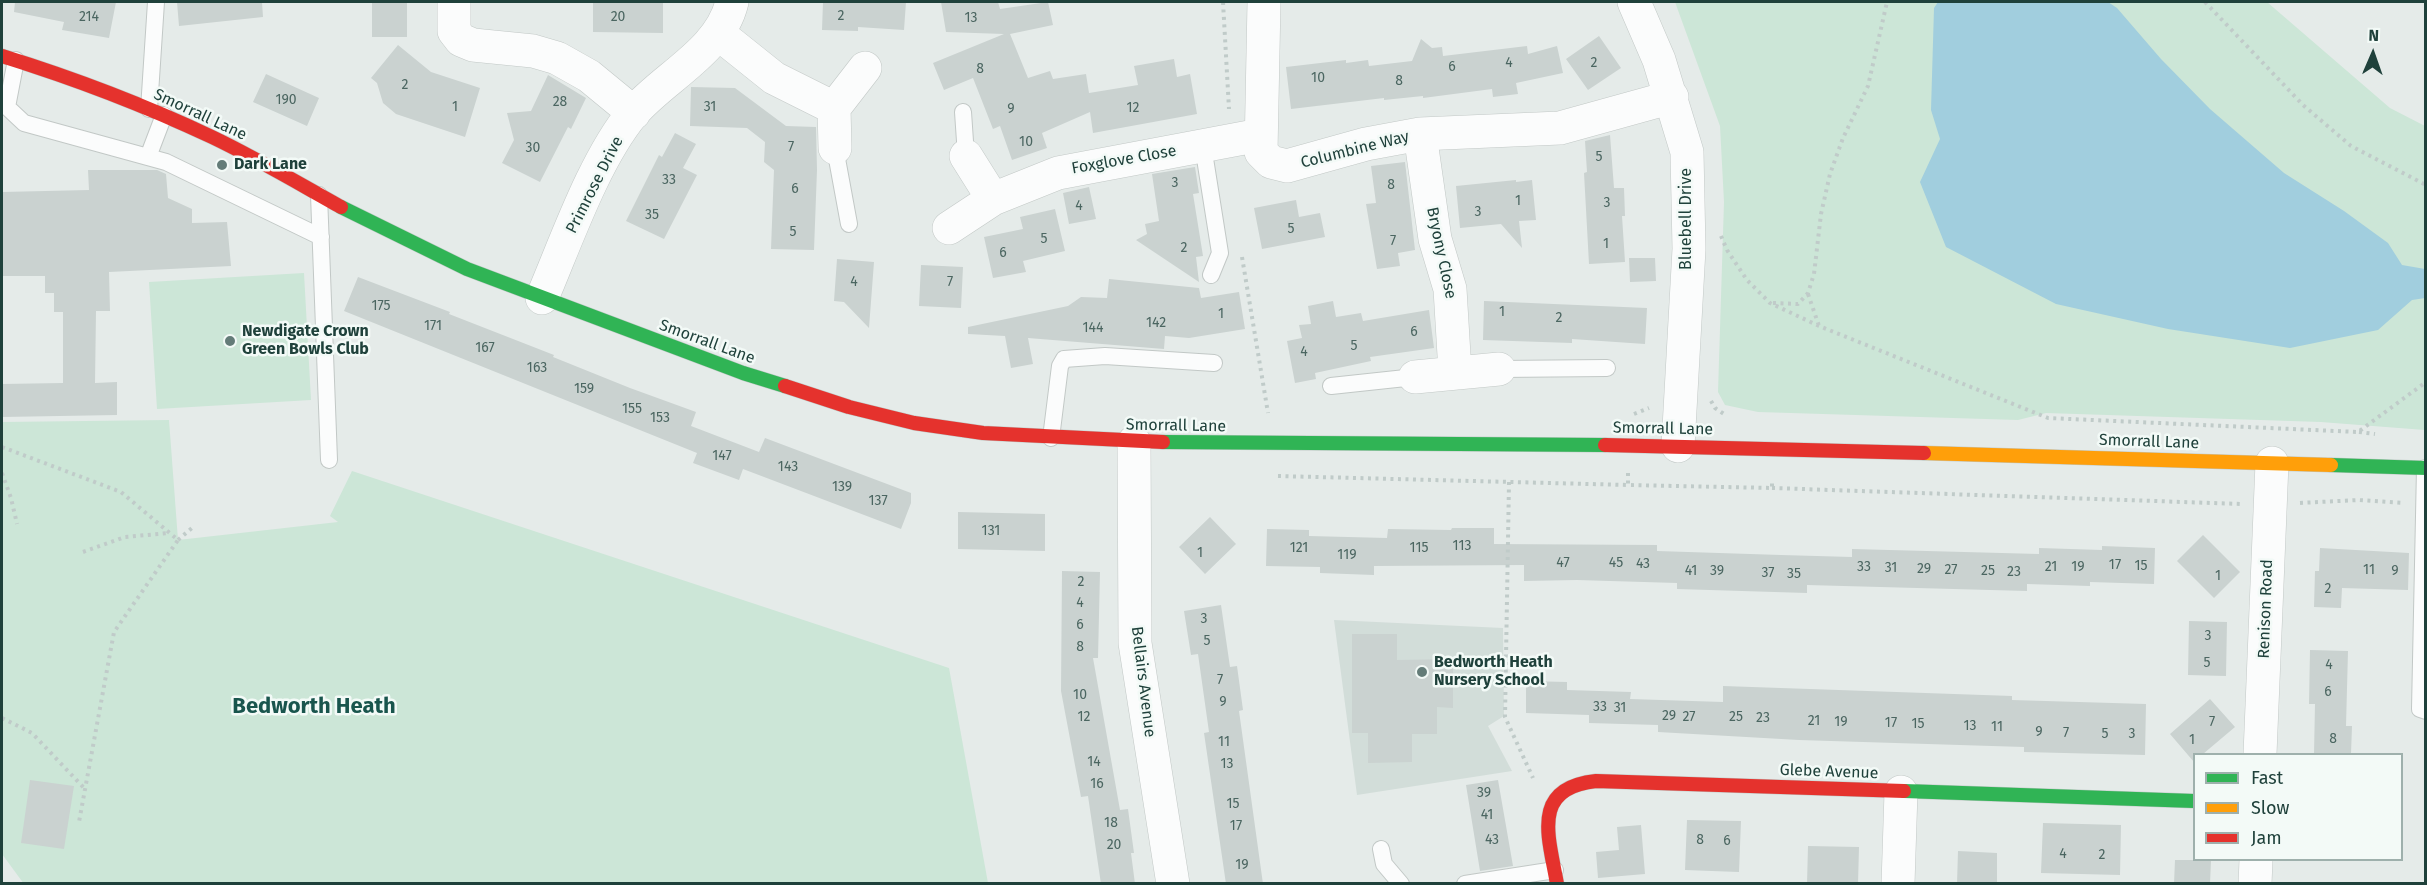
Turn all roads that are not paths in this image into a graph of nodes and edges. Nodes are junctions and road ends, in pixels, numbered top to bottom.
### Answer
1 (156, 2) edge
2 (454, 2) edge
3 (732, 2) edge
4 (1264, 2) edge
5 (1634, 2) edge
6 (719, 34) junction
7 (9, 58) edge
8 (865, 68) dead end
9 (1672, 97) junction
10 (834, 108) junction
11 (157, 112) junction
12 (963, 112) dead end
13 (634, 113) junction
14 (1420, 134) junction
15 (1231, 141) junction
16 (835, 148) joint
17 (966, 156) joint
18 (148, 157) junction
19 (319, 195) junction
20 (993, 199) junction
21 (849, 224) dead end
22 (949, 228) dead end
23 (321, 237) junction
24 (1211, 275) dead end
25 (542, 298) junction
26 (1214, 363) dead end
27 (1608, 368) dead end
28 (1499, 369) joint
29 (1455, 372) junction
30 (1415, 377) joint
31 (1331, 386) dead end
32 (1051, 438) junction
33 (1134, 442) junction
34 (1678, 446) junction
35 (329, 460) dead end
36 (2272, 463) junction
37 (2425, 468) edge
38 (2426, 711) edge
39 (2260, 753) edge
40 (1901, 792) junction
41 (2193, 801) edge
42 (1381, 849) dead end
43 (2256, 861) edge
44 (1556, 877) edge
45 (1173, 884) edge
46 (1401, 884) edge
47 (1465, 884) edge
48 (1898, 884) edge
49 (2255, 884) edge

1 - 11 lane
2 - 13 street
3 - 6 street, Primrose Drive
4 - 15 street, Columbine Way
5 - 9 street, Bluebell Drive
6 - 10 street
6 - 13 street, Primrose Drive
7 - 11 street, Smorrall Lane
7 - 18 lane
8 - 10 street
9 - 14 street, Columbine Way
9 - 34 street, Bluebell Drive
10 - 16 street
11 - 18 lane
11 - 19 street, Smorrall Lane
12 - 17 lane
13 - 25 street, Primrose Drive
14 - 15 street, Columbine Way
14 - 29 street, Bryony Close
15 - 20 street, Foxglove Close
15 - 24 lane
16 - 21 lane
17 - 20 street
18 - 23 lane
19 - 23 lane
19 - 25 street, Smorrall Lane
20 - 22 street, Foxglove Close
23 - 35 lane
25 - 32 street, Smorrall Lane
26 - 32 lane
27 - 28 lane
28 - 29 street
29 - 30 street
30 - 31 lane
32 - 33 street, Smorrall Lane
33 - 34 street, Smorrall Lane
33 - 45 street, Bellairs Avenue
34 - 36 street, Smorrall Lane
36 - 37 street, Smorrall Lane
36 - 39 street, Renison Road
37 - 38 lane
40 - 41 street, Glebe Avenue
40 - 44 street, Glebe Avenue
40 - 48 street
42 - 46 lane
43 - 49 street
44 - 47 lane

